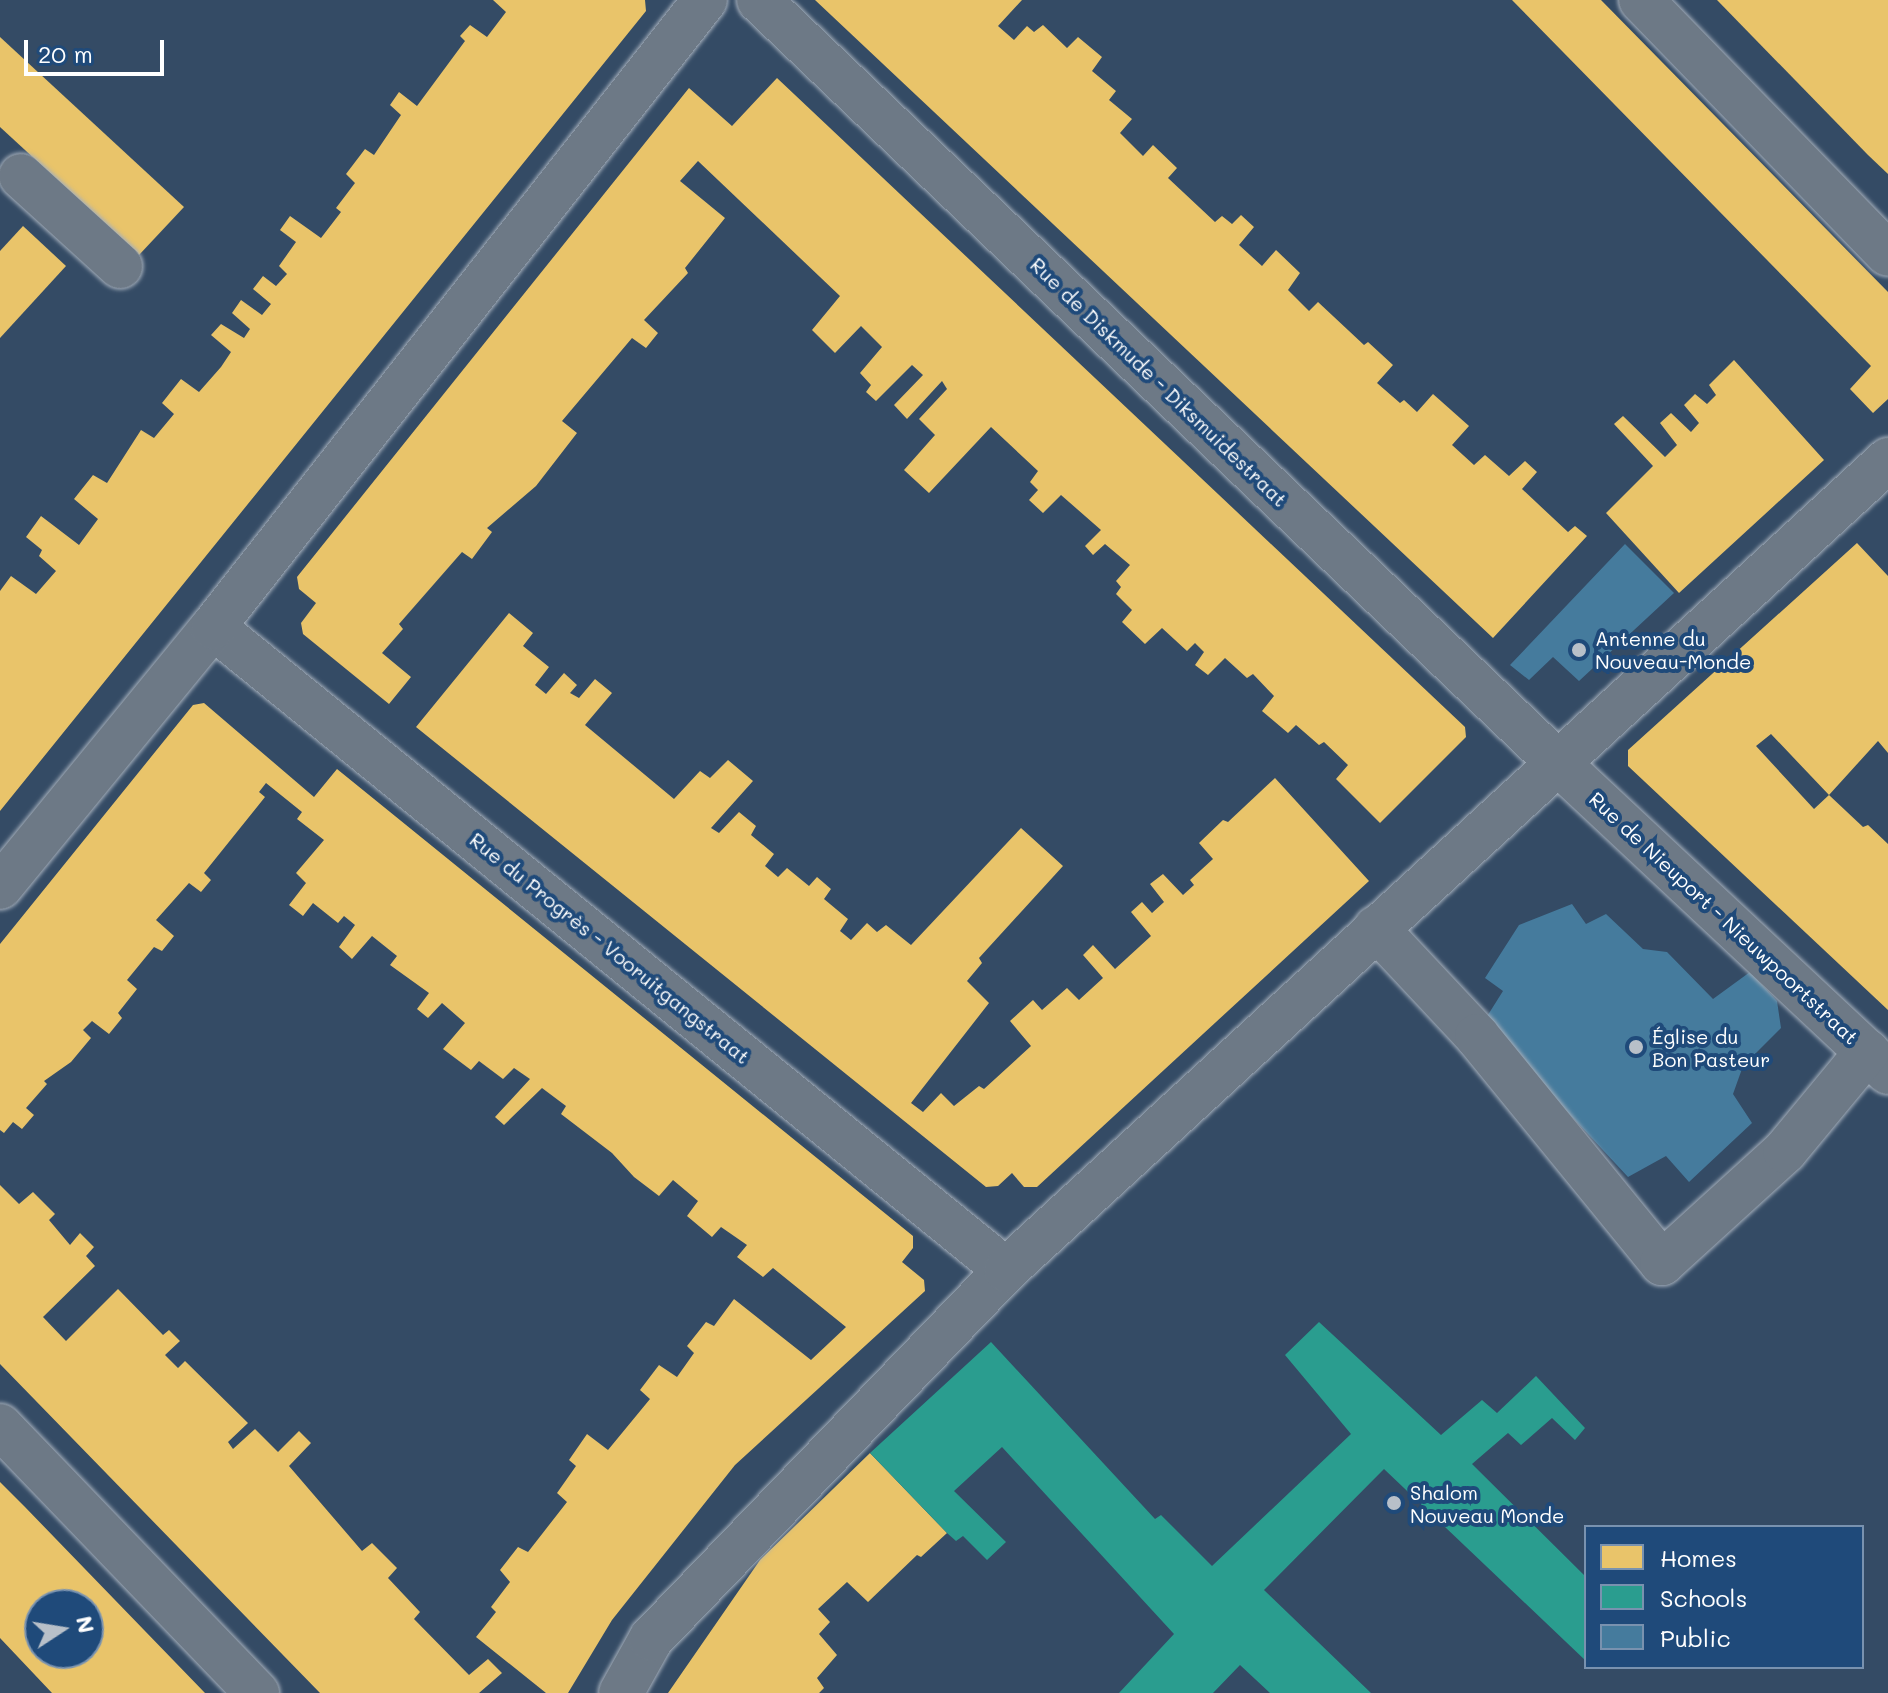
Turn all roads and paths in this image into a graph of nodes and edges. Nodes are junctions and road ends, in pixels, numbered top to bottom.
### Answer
1 (705, 0) edge
2 (759, 0) edge
3 (1641, 0) edge
4 (7, 177) edge
5 (1888, 254) edge
6 (120, 266) dead end
7 (1888, 460) edge
8 (213, 627) junction
9 (1559, 764) junction
10 (0, 887) edge
11 (1376, 928) junction
12 (1878, 1062) edge
13 (1006, 1270) junction
14 (0, 1426) edge
15 (257, 1693) edge
16 (621, 1693) edge

1 - 8 street
2 - 9 street, Rue de Diskmude - Diksmuidestraat
3 - 5 street
4 - 6 street
7 - 9 street
8 - 10 street
8 - 13 street, Rue du Progrès - Vooruitgangstraat
9 - 11 street
9 - 12 street, Rue de Nieuport - Nieuwpoortstraat
11 - 12 street
11 - 13 street
13 - 16 street
14 - 15 street

